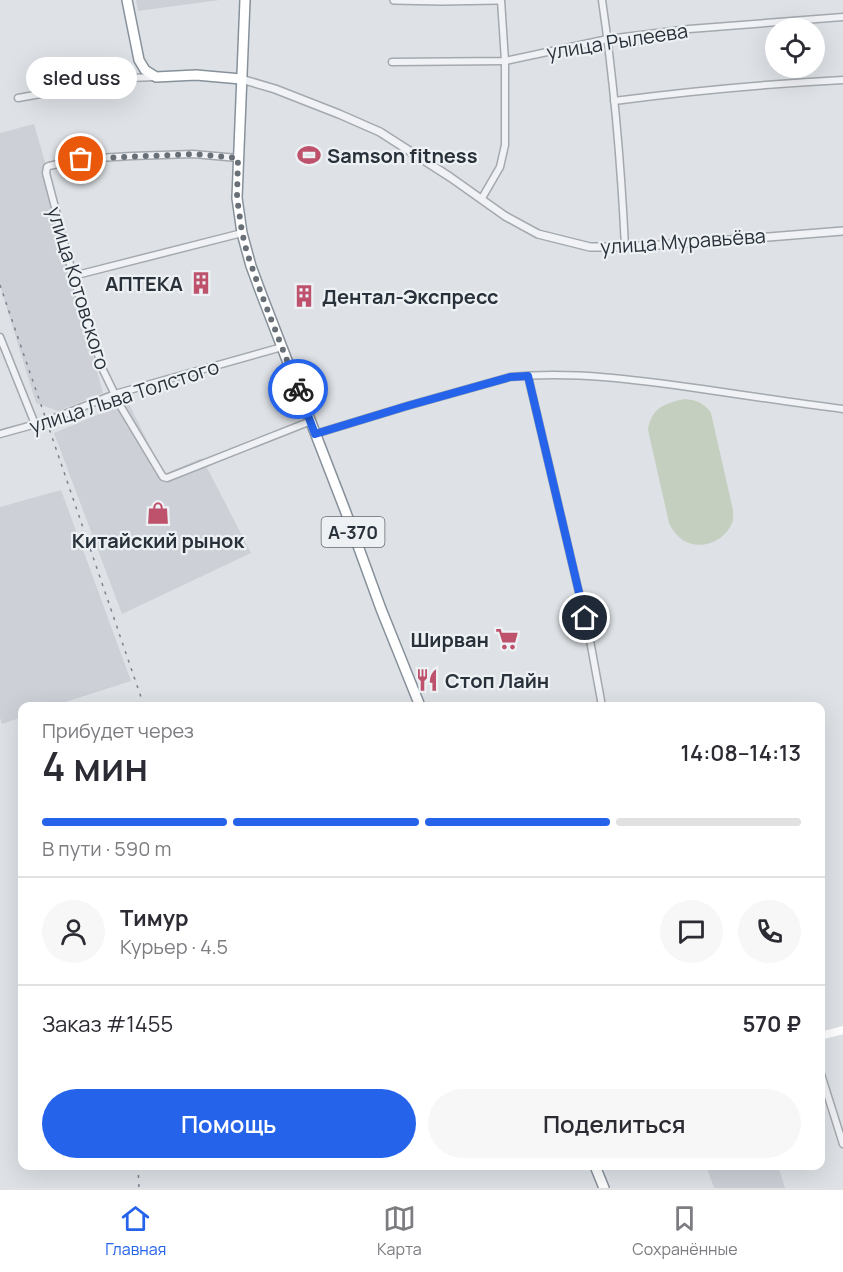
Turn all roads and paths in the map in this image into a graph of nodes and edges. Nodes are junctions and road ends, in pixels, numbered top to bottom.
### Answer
1 (127, 0) edge
2 (245, 0) edge
3 (394, 0) edge
4 (499, 0) edge
5 (602, 0) edge
6 (843, 17) edge
7 (608, 39) junction
8 (505, 61) junction
9 (392, 62) dead end
10 (156, 77) junction
11 (241, 79) junction
12 (843, 80) edge
13 (18, 98) dead end
14 (614, 101) junction
15 (238, 158) junction
16 (482, 198) junction
17 (843, 231) edge
18 (242, 234) junction
19 (625, 247) junction
20 (73, 276) junction
21 (0, 337) edge
22 (282, 347) junction
23 (528, 376) junction
24 (115, 394) junction
25 (843, 409) edge
26 (310, 421) junction
27 (35, 424) junction
28 (0, 434) edge
29 (315, 434) junction
30 (418, 702) edge
31 (601, 702) edge
32 (843, 1030) edge
33 (825, 1035) edge
34 (825, 1087) edge
35 (843, 1144) edge
36 (597, 1170) edge
37 (604, 1188) edge

1 - 10 highway
2 - 11 highway, А-370
3 - 4 street
4 - 8 street
5 - 7 street
6 - 7 street, улица Рылеева
7 - 8 street, улица Рылеева
7 - 14 street
8 - 9 street, улица Рылеева
8 - 16 street
10 - 11 highway
10 - 13 street
11 - 15 highway, А-370
11 - 16 street, улица Муравьёва
12 - 14 street
14 - 19 street
15 - 18 highway, А-370
15 - 20 street, улица Котовского
16 - 19 street, улица Муравьёва
17 - 19 street, улица Муравьёва
18 - 20 street
18 - 22 highway, А-370
20 - 24 street, улица Котовского
21 - 27 street
22 - 24 street, улица Льва Толстого
22 - 26 highway, А-370
23 - 25 street
23 - 29 street
23 - 31 street
24 - 26 street, улица Котовского
24 - 27 street, улица Льва Толстого
26 - 29 highway, А-370
27 - 28 street, улица Льва Толстого
29 - 30 highway, А-370
32 - 33 main road
34 - 35 street
36 - 37 highway

